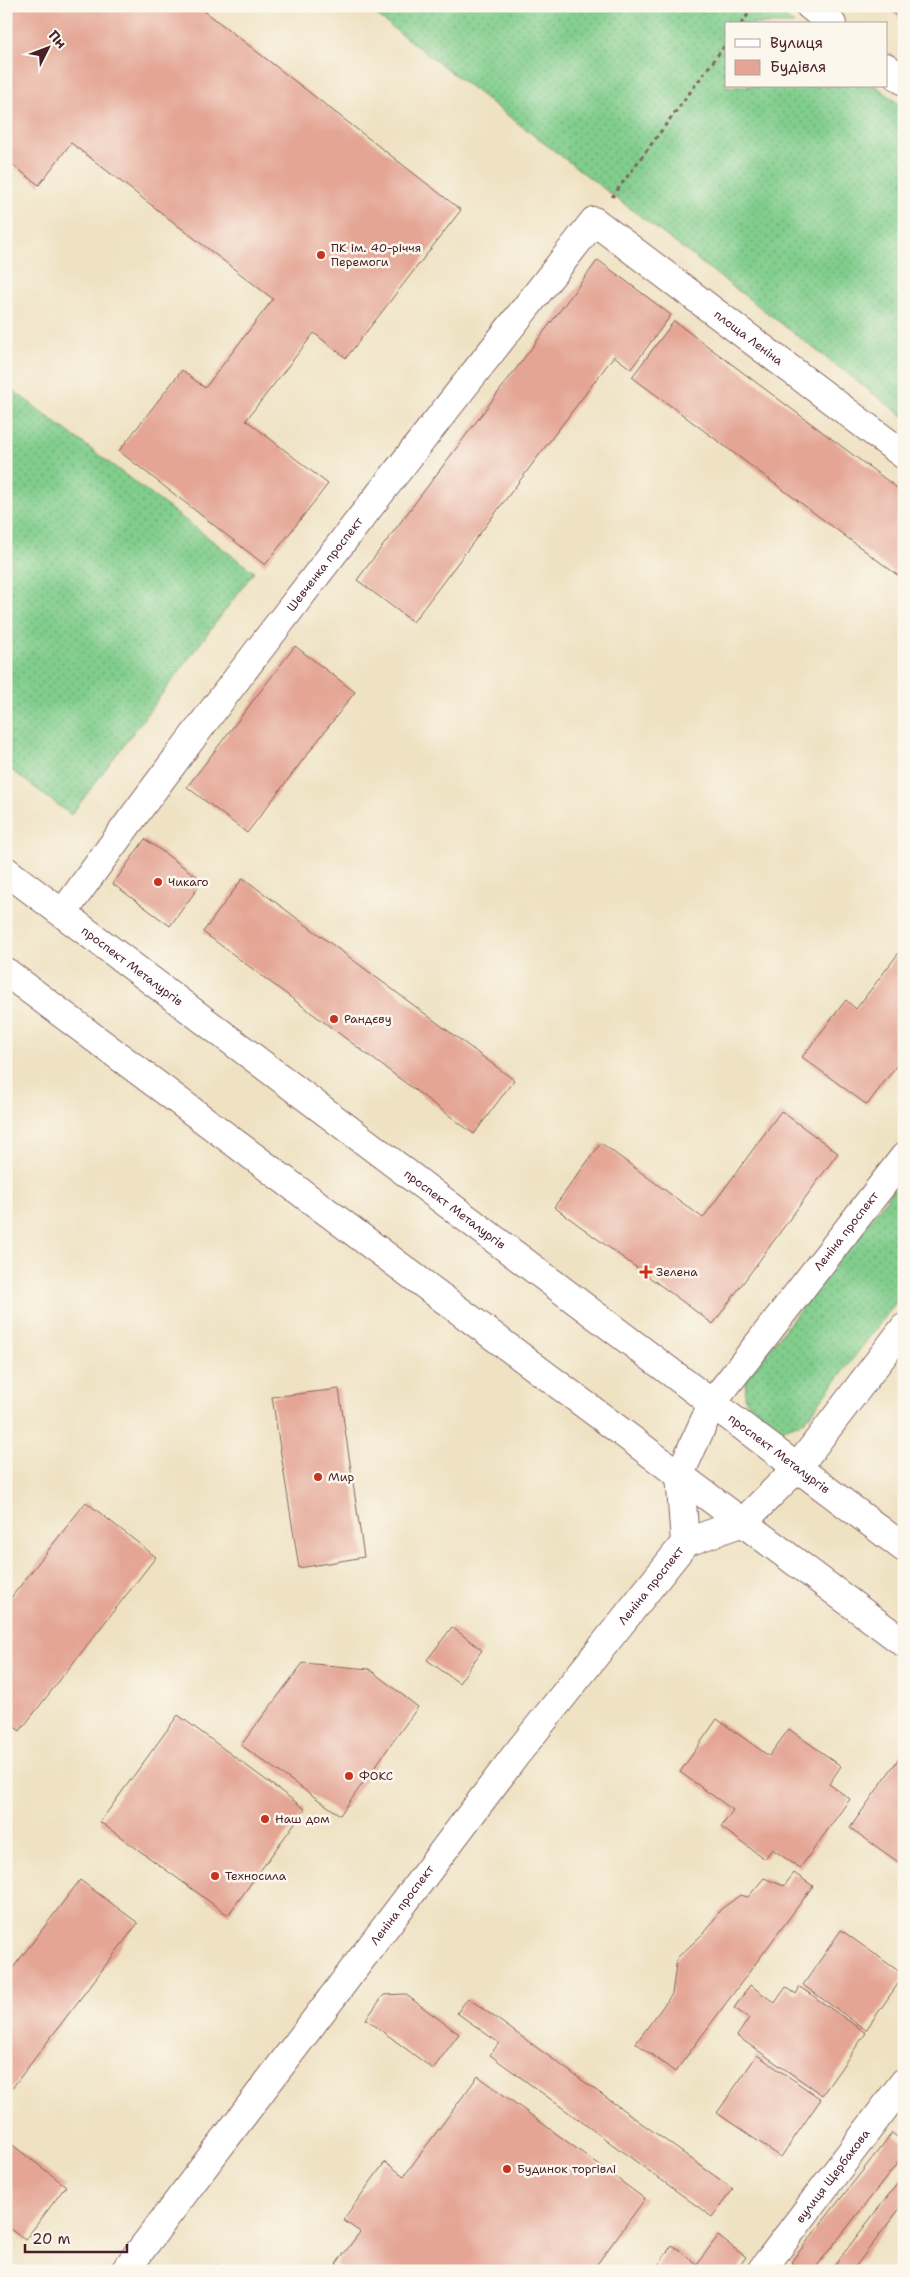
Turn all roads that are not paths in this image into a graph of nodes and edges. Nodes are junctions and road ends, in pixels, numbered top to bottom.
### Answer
1 (810, 6) edge
2 (830, 22) edge
3 (888, 68) edge
4 (904, 80) edge
5 (594, 221) joint
6 (904, 455) edge
7 (6, 871) edge
8 (63, 914) junction
9 (6, 972) edge
10 (904, 1157) edge
11 (904, 1328) edge
12 (713, 1402) junction
13 (797, 1468) junction
14 (680, 1474) junction
15 (743, 1522) junction
16 (685, 1543) junction
17 (904, 1548) edge
18 (904, 1643) edge
19 (904, 2082) edge
20 (125, 2271) edge
21 (761, 2271) edge

1 - 2 street
3 - 4 street
5 - 6 street, площа Леніна
5 - 8 street, Шевченка проспект
7 - 8 street, проспект Металургів
8 - 12 street, проспект Металургів
9 - 14 street
10 - 12 street, Леніна проспект
11 - 13 street, Леніна проспект
12 - 13 street, проспект Металургів
12 - 14 street, Леніна проспект
13 - 15 street, Леніна проспект
13 - 17 street, проспект Металургів
14 - 15 street
14 - 16 street, Леніна проспект
15 - 16 street, Леніна проспект
15 - 18 street
16 - 20 street, Леніна проспект
19 - 21 street, вулиця Щербакова

